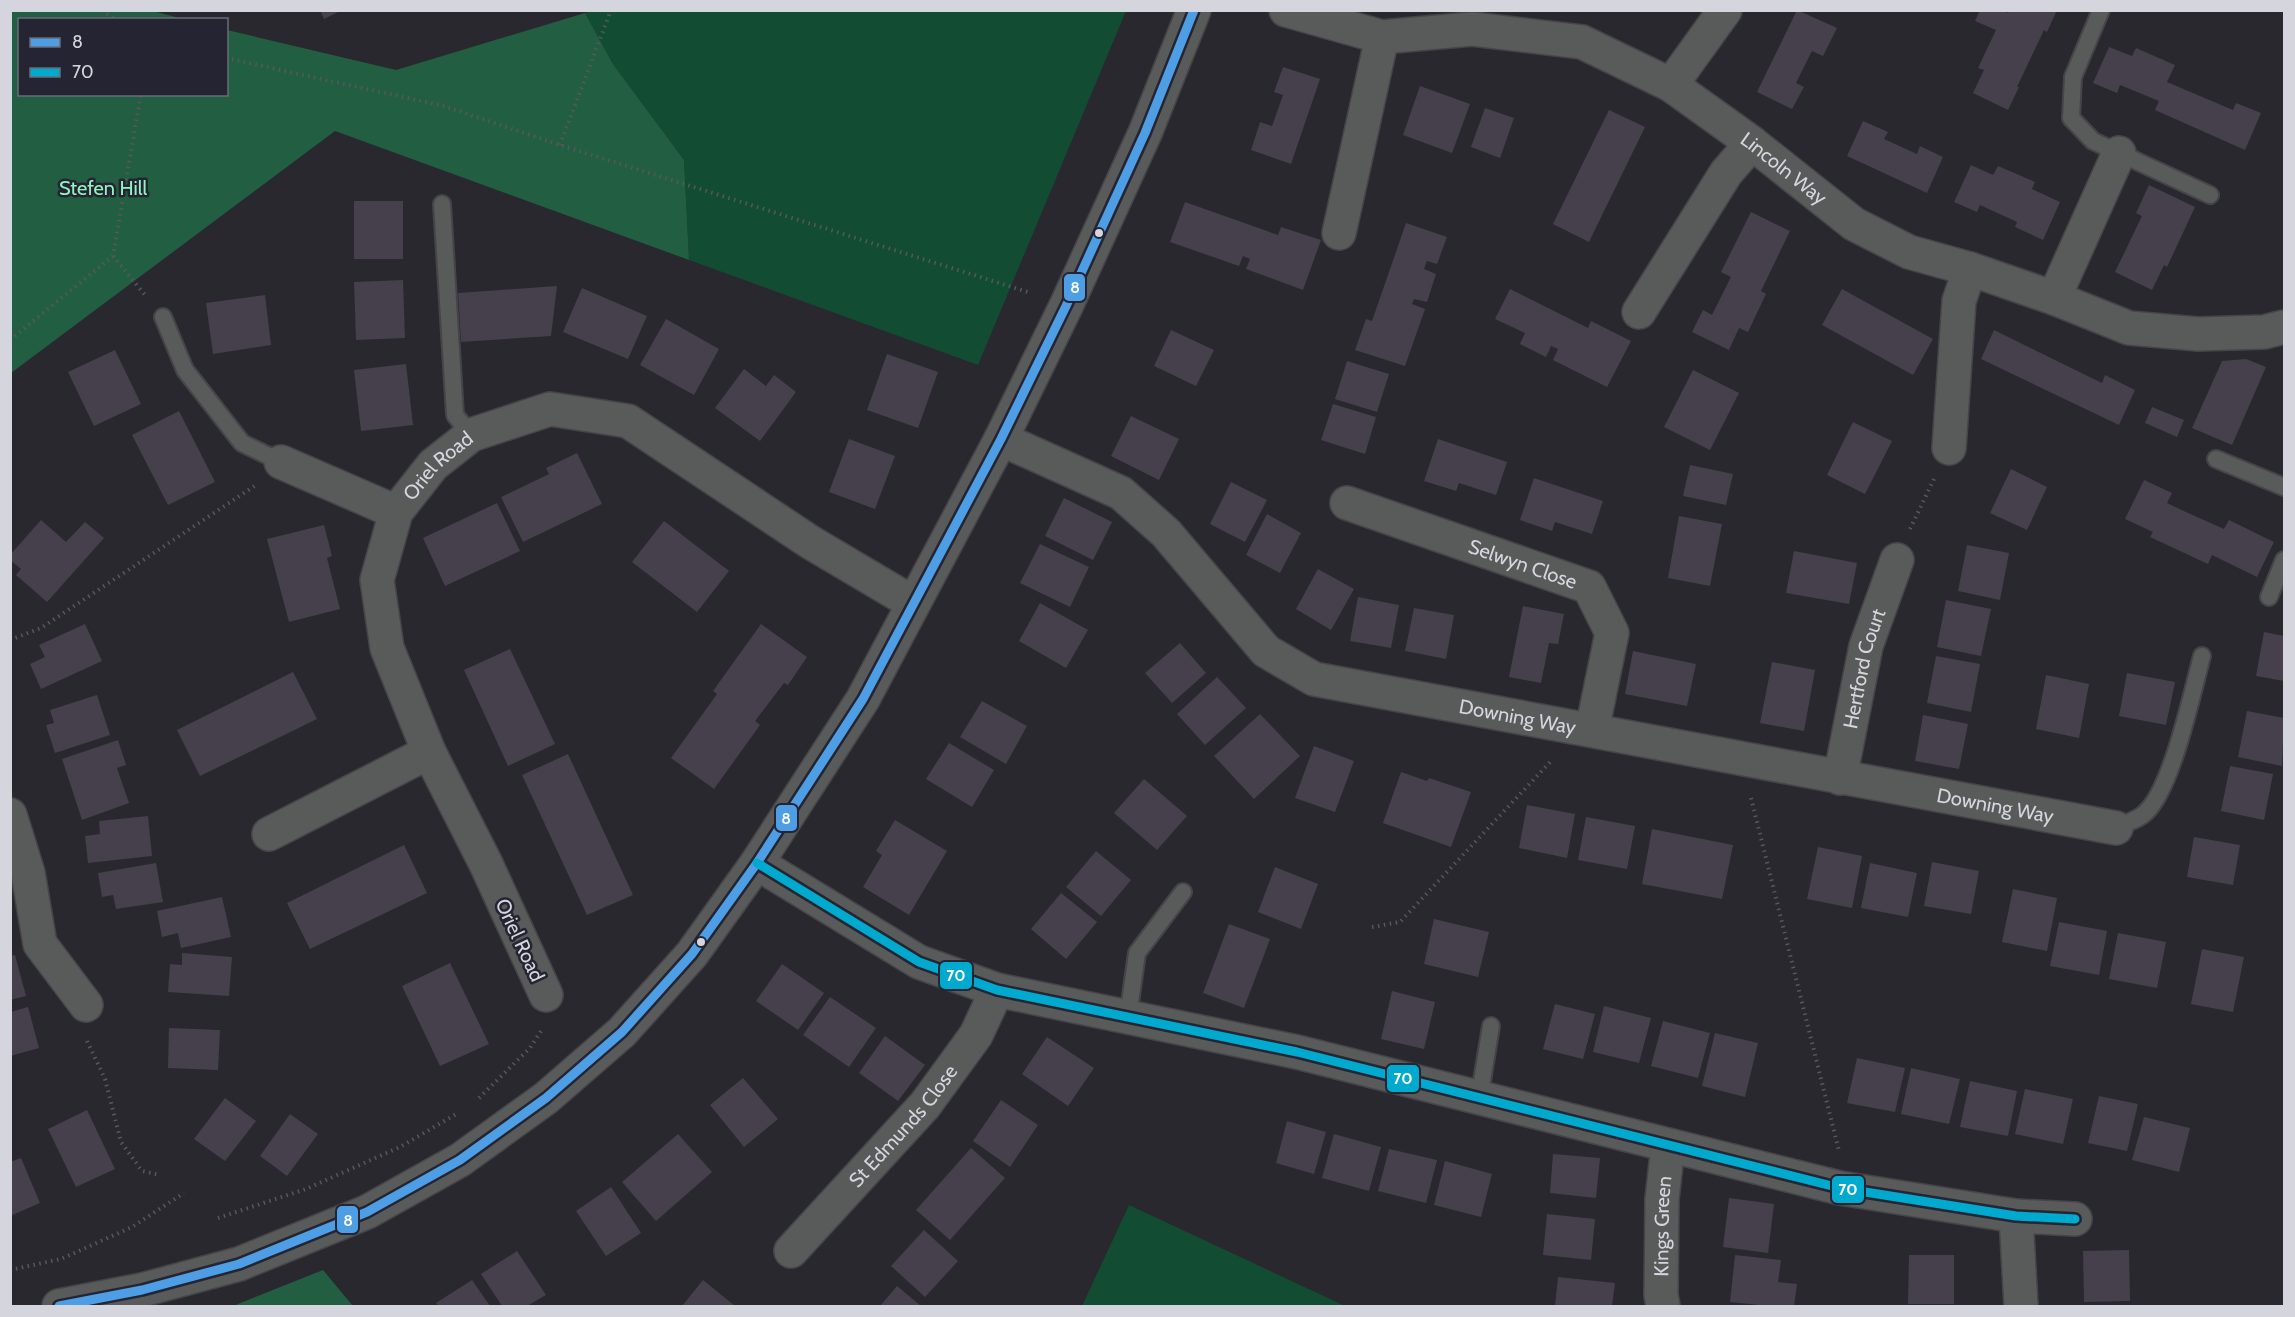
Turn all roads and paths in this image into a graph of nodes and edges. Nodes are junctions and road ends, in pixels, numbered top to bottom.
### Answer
1 (611, 10) edge
2 (1194, 10) edge
3 (1286, 10) edge
4 (1725, 10) edge
5 (2101, 10) edge
6 (1472, 20) edge
7 (1382, 38) junction
8 (228, 58) edge
9 (1671, 85) junction
10 (141, 96) edge
11 (1752, 143) junction
12 (560, 145) junction
13 (2119, 153) junction
14 (2210, 195) dead end
15 (442, 204) dead end
16 (1339, 233) dead end
17 (1970, 270) junction
18 (2054, 298) junction
19 (1067, 304) junction
20 (1639, 312) dead end
21 (163, 317) dead end
22 (2284, 327) edge
23 (10, 340) edge
24 (471, 435) junction
25 (1001, 439) junction
26 (1949, 448) joint
27 (2216, 459) dead end
28 (281, 462) junction
29 (2284, 487) edge
30 (1347, 503) dead end
31 (396, 512) junction
32 (1897, 560) joint
33 (2284, 560) edge
34 (2269, 597) dead end
35 (913, 603) junction
36 (10, 640) edge
37 (2202, 656) dead end
38 (1559, 724) junction
39 (1592, 730) junction
40 (429, 752) junction
41 (1754, 761) junction
42 (1840, 778) junction
43 (10, 815) edge
44 (2116, 828) joint
45 (269, 834) dead end
46 (757, 863) junction
47 (1183, 892) dead end
48 (1372, 927) dead end
49 (997, 990) junction
50 (546, 995) joint
51 (86, 1005) joint
52 (1128, 1017) junction
53 (1491, 1026) dead end
54 (1479, 1099) junction
55 (473, 1104) dead end
56 (464, 1109) dead end
57 (1668, 1146) junction
58 (160, 1175) dead end
59 (1840, 1188) junction
60 (184, 1193) dead end
61 (2016, 1216) junction
62 (218, 1218) dead end
63 (2075, 1219) dead end
64 (791, 1251) dead end
65 (10, 1270) edge
66 (59, 1306) edge
67 (1663, 1306) edge
68 (2021, 1306) edge

1 - 12 path
2 - 19 street
3 - 7 street, Lincoln Way
4 - 9 street
5 - 13 lane
6 - 7 street, Lincoln Way
6 - 9 street, Lincoln Way
7 - 16 street
8 - 12 path
9 - 11 street, Lincoln Way
10 - 23 path
11 - 17 street, Lincoln Way
11 - 20 street
12 - 19 path
13 - 14 lane
13 - 18 street
15 - 24 lane
17 - 18 street, Lincoln Way
17 - 26 street
18 - 22 street, Lincoln Way
19 - 25 street
21 - 28 lane
24 - 31 street, Oriel Road
24 - 35 street, Oriel Road
25 - 35 street
25 - 38 street, Downing Way
26 - 32 path
27 - 29 lane
28 - 31 street
28 - 36 path
30 - 39 street, Selwyn Close
31 - 40 street, Oriel Road
32 - 42 street, Hertford Court
33 - 34 lane
35 - 46 street
37 - 44 lane
38 - 39 street, Downing Way
38 - 48 path
39 - 41 street, Downing Way
40 - 45 street
40 - 50 street, Oriel Road
41 - 42 street, Downing Way
41 - 59 path
42 - 44 street, Downing Way
43 - 51 street
46 - 49 street
46 - 66 street
47 - 52 lane
49 - 52 street
49 - 64 street, St Edmunds Close
50 - 55 path
51 - 58 path
52 - 54 street
53 - 54 lane
54 - 57 street
56 - 62 path
57 - 59 street
57 - 67 street, Kings Green
59 - 61 street
60 - 65 path
61 - 63 street
61 - 68 street

